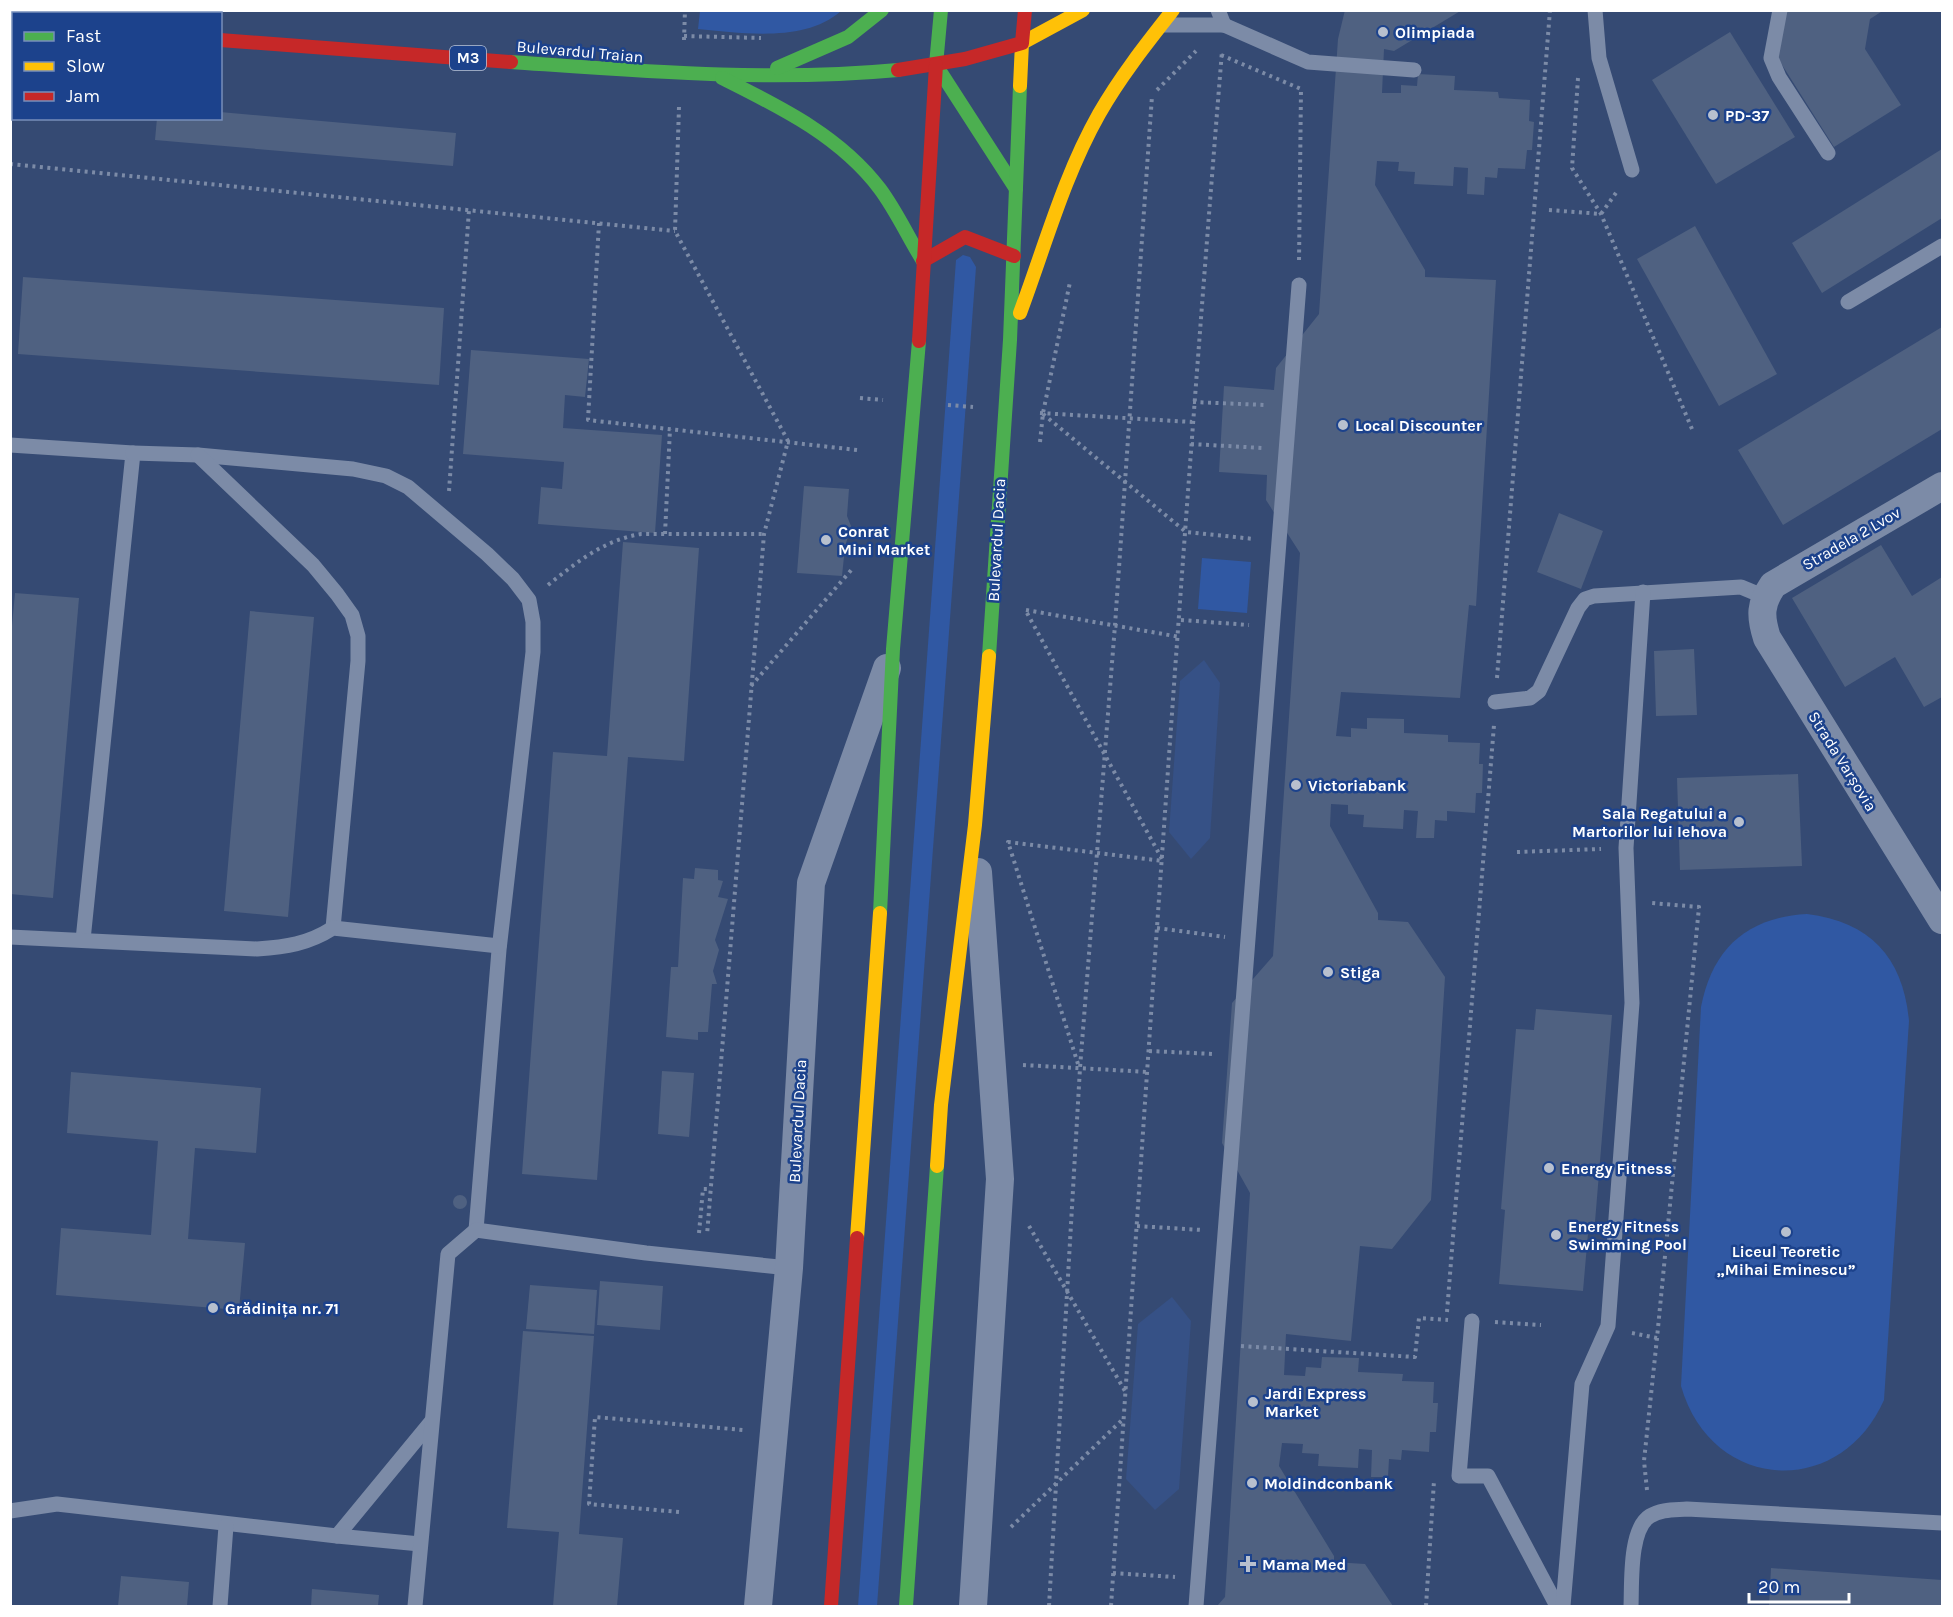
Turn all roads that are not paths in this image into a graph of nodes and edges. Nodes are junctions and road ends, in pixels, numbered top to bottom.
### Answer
1 (882, 10) edge
2 (940, 10) edge
3 (1025, 10) edge
4 (1083, 10) edge
5 (1173, 10) edge
6 (1595, 10) edge
7 (1780, 10) edge
8 (1221, 18) edge
9 (1161, 25) junction
10 (222, 40) edge
11 (1022, 43) junction
12 (936, 65) junction
13 (1414, 70) dead end
14 (715, 75) junction
15 (760, 75) junction
16 (1828, 153) dead end
17 (1632, 170) dead end
18 (1017, 189) junction
19 (1942, 246) edge
20 (1014, 256) junction
21 (922, 261) junction
22 (1299, 285) road end
23 (1848, 302) dead end
24 (1010, 340) junction
25 (10, 445) edge
26 (133, 453) junction
27 (198, 455) junction
28 (1942, 486) edge
29 (1643, 592) junction
30 (1765, 597) junction
31 (893, 649) junction
32 (1496, 702) road end
33 (975, 825) junction
34 (1942, 920) edge
35 (333, 928) junction
36 (10, 937) edge
37 (83, 940) junction
38 (500, 946) junction
39 (476, 1230) junction
40 (789, 1268) junction
41 (1472, 1321) road end
42 (432, 1422) junction
43 (10, 1511) edge
44 (1942, 1523) edge
45 (226, 1526) junction
46 (336, 1536) junction
47 (420, 1544) junction
48 (220, 1606) edge
49 (415, 1606) edge
50 (758, 1606) edge
51 (831, 1606) edge
52 (906, 1606) edge
53 (973, 1606) edge
54 (1196, 1606) edge
55 (1557, 1606) edge
56 (1563, 1606) edge
57 (1630, 1606) edge

1 - 15 main road
2 - 12 main road, Bulevardul Dacia
3 - 11 main road, Bulevardul Dacia
4 - 11 main road
5 - 9 main road
6 - 17 lane
7 - 16 lane
8 - 9 lane
8 - 13 lane
9 - 24 main road
10 - 14 main road, Bulevardul Traian / M3
11 - 12 main road, M3
11 - 18 main road, Bulevardul Dacia
12 - 15 main road, Bulevardul Traian / M3
12 - 18 main road
12 - 21 main road, Bulevardul Dacia
14 - 15 main road, Bulevardul Traian / M3
14 - 21 main road
18 - 20 main road, Bulevardul Dacia
19 - 23 lane
20 - 21 main road
20 - 24 main road, Bulevardul Dacia
21 - 31 main road, Bulevardul Dacia
22 - 54 lane
24 - 33 main road, Bulevardul Dacia
25 - 26 lane
26 - 27 lane
26 - 37 lane
27 - 35 lane
27 - 38 lane
28 - 30 street, Stradela 2 Lvov
29 - 30 lane
29 - 32 lane
29 - 56 lane
30 - 34 street, Strada Varșovia
31 - 40 street, Bulevardul Dacia
31 - 51 main road, Bulevardul Dacia
33 - 52 main road, Bulevardul Dacia
33 - 53 street, Bulevardul Dacia
35 - 37 lane
35 - 38 lane
36 - 37 lane
38 - 39 lane
39 - 40 lane
39 - 42 lane
40 - 50 street, Bulevardul Dacia
41 - 55 lane
42 - 46 lane
42 - 47 lane
43 - 45 lane
44 - 57 lane
45 - 46 lane
45 - 48 lane
46 - 47 lane
47 - 49 lane

